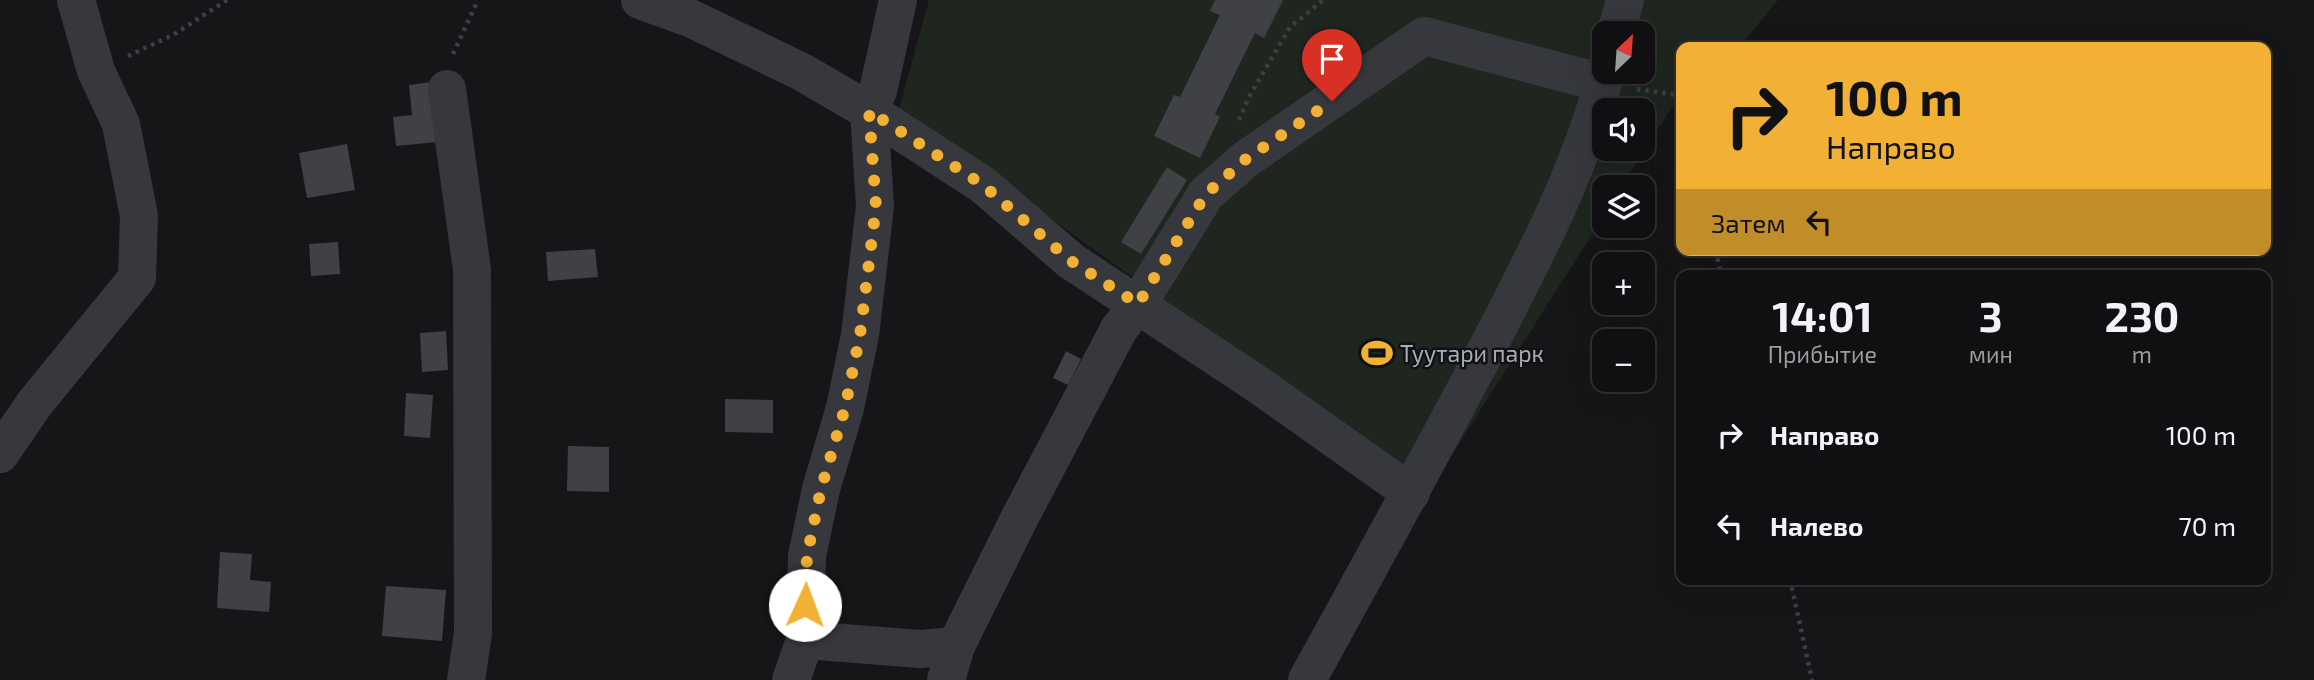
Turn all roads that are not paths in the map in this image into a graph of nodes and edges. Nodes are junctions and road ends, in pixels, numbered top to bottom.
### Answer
1 (76, 0) edge
2 (640, 0) edge
3 (898, 0) edge
4 (1625, 0) edge
5 (1619, 21) edge
6 (1592, 74) edge
7 (1601, 84) edge
8 (447, 89) road end
9 (869, 111) junction
10 (1138, 304) junction
11 (0, 454) edge
12 (1411, 493) junction
13 (805, 640) junction
14 (951, 663) edge
15 (466, 680) edge
16 (791, 680) edge
17 (1307, 680) edge

1 - 11 street
2 - 9 street
3 - 9 street
4 - 5 street
6 - 10 street
7 - 12 street
8 - 15 street
9 - 10 street
9 - 13 street
10 - 12 street
10 - 14 street
12 - 17 street
13 - 14 street
13 - 16 street

